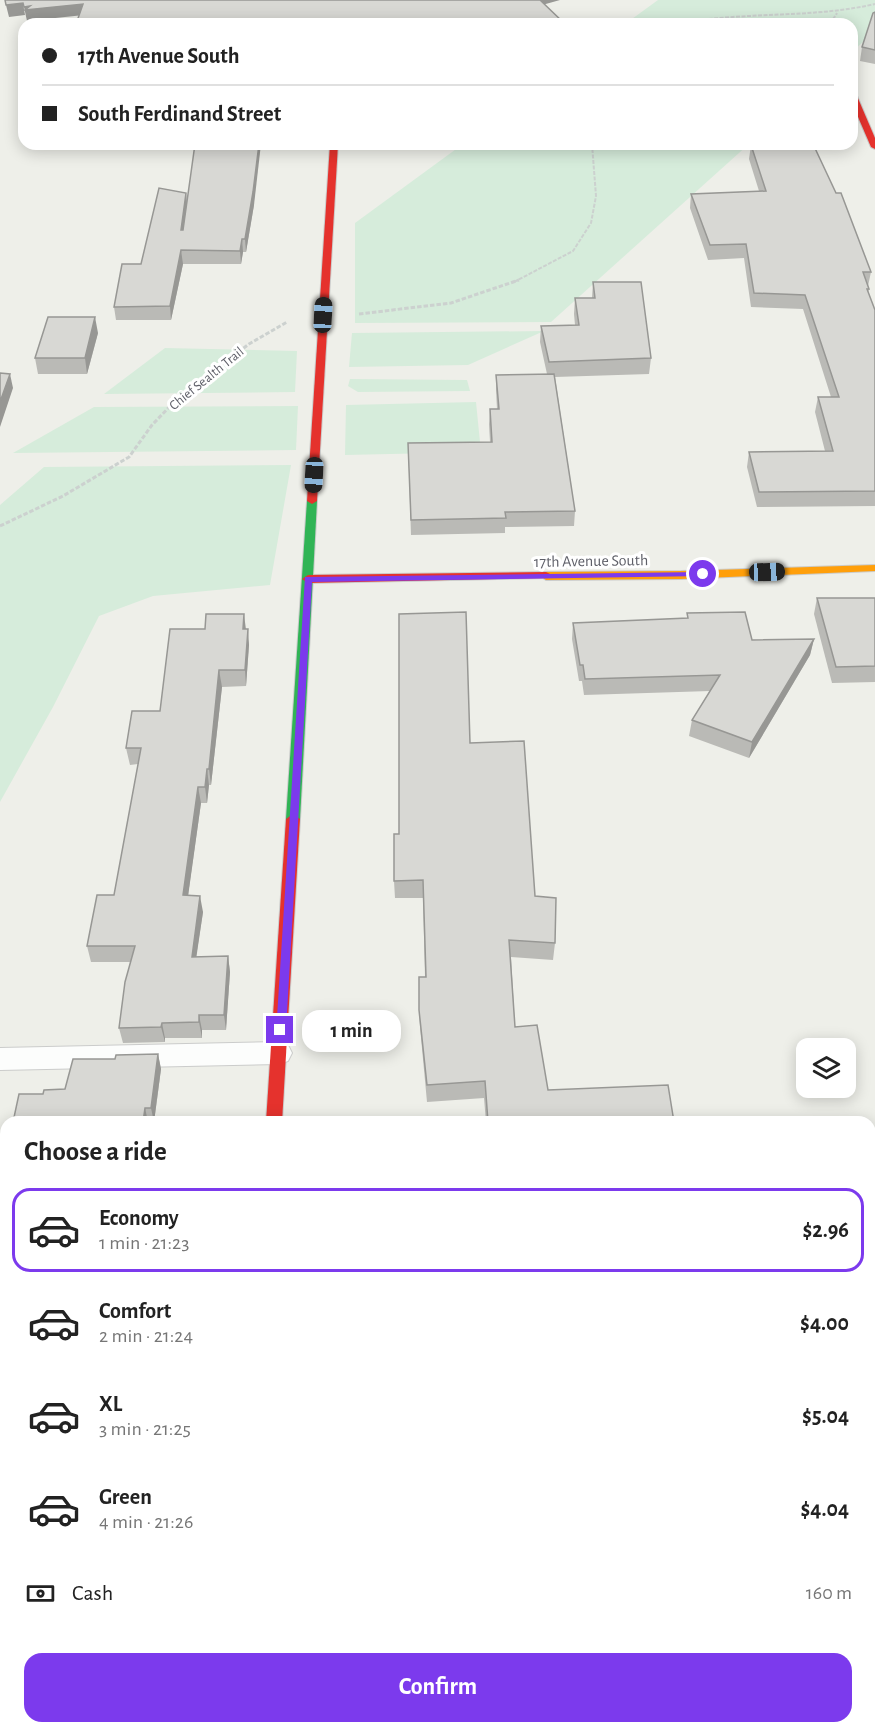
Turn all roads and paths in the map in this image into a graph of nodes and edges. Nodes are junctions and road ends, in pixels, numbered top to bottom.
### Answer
1 (875, 4) edge
2 (838, 12) junction
3 (723, 18) edge
4 (834, 18) edge
5 (858, 108) edge
6 (875, 147) edge
7 (334, 150) edge
8 (592, 150) edge
9 (357, 314) dead end
10 (291, 320) dead end
11 (0, 526) edge
12 (875, 568) edge
13 (308, 579) junction
14 (279, 1053) junction
15 (0, 1059) edge
16 (274, 1116) edge

1 - 2 path
2 - 3 path
2 - 4 path
5 - 6 street
7 - 13 street
8 - 9 path
10 - 11 path, Chief Sealth Trail
12 - 13 street, 17th Avenue South
13 - 14 street
14 - 15 lane
14 - 16 street

